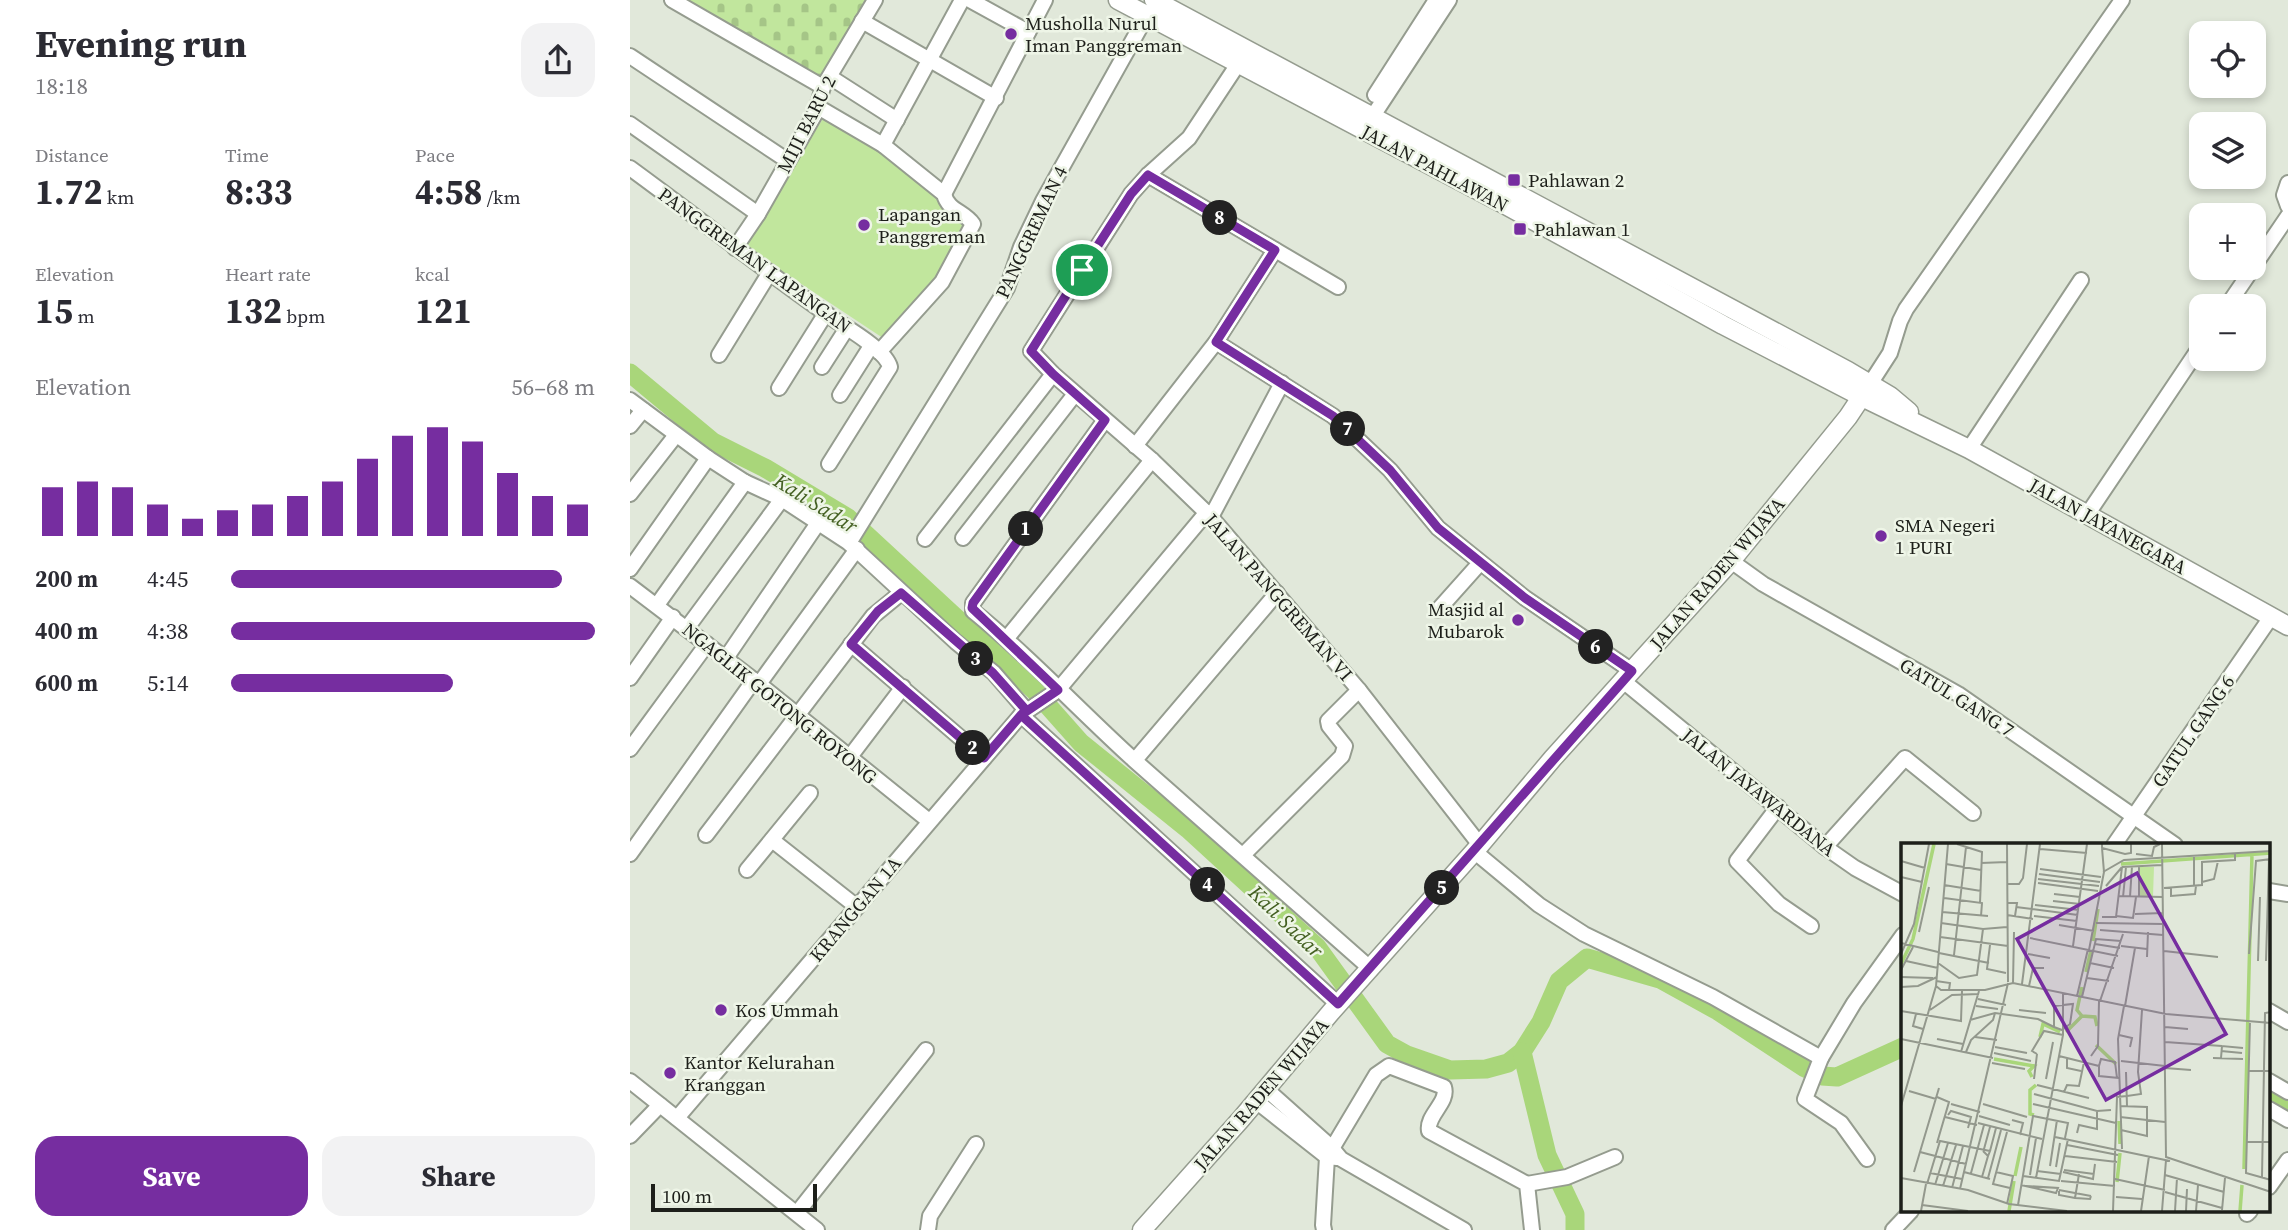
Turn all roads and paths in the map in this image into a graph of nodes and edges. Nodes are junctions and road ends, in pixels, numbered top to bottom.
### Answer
1 (672, 0) edge
2 (875, 0) edge
3 (962, 0) edge
4 (970, 0) edge
5 (1045, 0) edge
6 (1118, 0) edge
7 (1436, 0) edge
8 (1449, 0) edge
9 (2122, 0) edge
10 (1150, 8) edge
11 (862, 21) junction
12 (1176, 21) junction
13 (1028, 33) junction
14 (630, 56) edge
15 (930, 60) junction
16 (1238, 64) junction
17 (826, 82) junction
18 (996, 98) junction
19 (818, 107) junction
20 (897, 120) junction
21 (1364, 121) junction
22 (630, 124) edge
23 (883, 145) junction
24 (788, 161) junction
25 (630, 168) edge
26 (1148, 175) junction
27 (2288, 183) edge
28 (944, 194) junction
29 (2288, 206) edge
30 (758, 214) junction
31 (2288, 216) edge
32 (735, 248) junction
33 (2266, 249) edge
34 (1275, 250) junction
35 (770, 272) junction
36 (2081, 280) dead end
37 (1338, 287) dead end
38 (826, 313) junction
39 (847, 328) junction
40 (1216, 342) junction
41 (875, 349) junction
42 (719, 355) dead end
43 (2189, 363) edge
44 (822, 367) dead end
45 (1053, 374) junction
46 (1282, 383) junction
47 (779, 387) dead end
48 (1866, 390) junction
49 (1075, 394) junction
50 (840, 395) dead end
51 (630, 400) edge
52 (643, 410) junction
53 (1105, 420) junction
54 (630, 426) edge
55 (676, 435) junction
56 (1135, 446) junction
57 (1969, 449) junction
58 (708, 458) junction
59 (1152, 460) junction
60 (829, 464) dead end
61 (745, 482) junction
62 (630, 494) edge
63 (782, 499) junction
64 (1209, 514) junction
65 (2087, 514) junction
66 (818, 523) junction
67 (963, 538) dead end
68 (925, 539) dead end
69 (854, 541) junction
70 (1731, 561) junction
71 (1480, 563) junction
72 (630, 569) edge
73 (630, 587) edge
74 (901, 593) junction
75 (1277, 593) junction
76 (657, 605) junction
77 (1438, 610) dead end
78 (673, 617) junction
79 (2271, 617) junction
80 (2288, 626) edge
81 (687, 628) junction
82 (1007, 638) junction
83 (707, 644) junction
84 (851, 644) junction
85 (726, 658) junction
86 (1627, 676) junction
87 (630, 678) edge
88 (756, 682) junction
89 (903, 687) junction
90 (1359, 690) junction
91 (1054, 693) junction
92 (1027, 709) junction
93 (796, 715) junction
94 (630, 749) edge
95 (849, 758) junction
96 (984, 758) junction
97 (1135, 760) junction
98 (810, 793) dead end
99 (1778, 807) junction
100 (1973, 813) dead end
101 (2134, 818) junction
102 (929, 821) junction
103 (706, 835) dead end
104 (772, 840) junction
105 (2115, 843) edge
106 (2172, 843) edge
107 (1825, 847) junction
108 (1477, 848) junction
109 (630, 854) edge
110 (1243, 855) junction
111 (747, 870) dead end
112 (2270, 891) edge
113 (1901, 893) edge
114 (2288, 894) edge
115 (857, 907) junction
116 (1811, 926) dead end
117 (1901, 938) edge
118 (1370, 971) junction
119 (1341, 1001) junction
120 (2270, 1013) edge
121 (2288, 1022) edge
122 (926, 1050) dead end
123 (1820, 1060) junction
124 (630, 1081) edge
125 (2270, 1082) edge
126 (2288, 1092) edge
127 (1261, 1095) junction
128 (660, 1105) junction
129 (2270, 1110) edge
130 (677, 1118) junction
131 (2288, 1120) edge
132 (630, 1136) edge
133 (976, 1144) dead end
134 (1333, 1154) junction
135 (1615, 1157) dead end
136 (1867, 1158) dead end
137 (2288, 1160) edge
138 (1527, 1184) junction
139 (2270, 1186) edge
140 (1910, 1212) edge
141 (797, 1213) junction
142 (817, 1230) edge
143 (928, 1230) edge
144 (1142, 1230) edge
145 (1324, 1230) edge
146 (1464, 1230) edge
147 (1532, 1230) edge
148 (1893, 1230) edge

1 - 17 street
2 - 11 street, MIJI BARU 2
3 - 15 street
4 - 13 street
5 - 13 street
6 - 10 main road, JALAN PAHLAWAN
7 - 21 street
8 - 21 street
9 - 48 street
10 - 12 main road, JALAN PAHLAWAN
10 - 69 street, PANGGREMAN 4
11 - 15 street
11 - 17 street, MIJI BARU 2
12 - 16 main road, JALAN PAHLAWAN
12 - 21 main road, JALAN PAHLAWAN
13 - 18 street
14 - 24 street
15 - 18 street
15 - 20 street
16 - 21 main road, JALAN PAHLAWAN
16 - 26 street
17 - 19 street, MIJI BARU 2
17 - 20 street
18 - 28 street
19 - 23 street
19 - 24 street, MIJI BARU 2
20 - 23 street
21 - 48 main road, JALAN PAHLAWAN
22 - 30 street
23 - 28 street
24 - 30 street, MIJI BARU 2
25 - 32 street, PANGGREMAN LAPANGAN
26 - 34 street
26 - 45 street, JALAN PANGGREMAN VI
27 - 29 street
28 - 41 street
30 - 32 street, MIJI BARU 2
31 - 33 street
32 - 35 street, PANGGREMAN LAPANGAN
34 - 37 street
34 - 40 street
35 - 38 street, PANGGREMAN LAPANGAN
35 - 42 street
36 - 57 street
38 - 39 street, PANGGREMAN LAPANGAN
38 - 47 street
39 - 41 street, PANGGREMAN LAPANGAN
39 - 44 street
40 - 46 street, JALAN JAYAWARDANA
40 - 56 street
41 - 50 street
41 - 60 street, PANGGREMAN LAPANGAN
43 - 65 street
45 - 49 street, JALAN PANGGREMAN VI
45 - 68 street
46 - 64 street, KRANGGAN 1A
46 - 71 street, JALAN JAYAWARDANA
48 - 57 main road, JALAN JAYANEGARA
48 - 70 main road, JALAN RADEN WIJAYA
49 - 53 street, JALAN PANGGREMAN VI
49 - 67 street
51 - 52 street
52 - 54 street
52 - 55 street
53 - 56 street, JALAN PANGGREMAN VI
53 - 82 street
55 - 58 street
55 - 62 street
56 - 59 street, JALAN PANGGREMAN VI
57 - 65 main road, JALAN JAYANEGARA
58 - 61 street
58 - 72 street
59 - 64 street, JALAN PANGGREMAN VI
59 - 82 street
61 - 63 street
61 - 76 street
63 - 66 street
63 - 81 street
64 - 75 street, JALAN PANGGREMAN VI
64 - 91 street, KRANGGAN 1A
65 - 79 main road, JALAN JAYANEGARA
66 - 69 street
66 - 85 street
69 - 74 street
69 - 88 street, PANGGREMAN 4
70 - 86 main road, JALAN RADEN WIJAYA
70 - 101 street, GATUL GANG 7
71 - 77 street
71 - 86 street, JALAN JAYAWARDANA
73 - 76 street, NGAGLIK GOTONG ROYONG
74 - 84 street
74 - 92 street
75 - 90 street, JALAN PANGGREMAN VI
75 - 97 street
76 - 78 street, NGAGLIK GOTONG ROYONG
78 - 81 street, NGAGLIK GOTONG ROYONG
78 - 87 street
79 - 80 main road, JALAN JAYANEGARA
79 - 101 street, GATUL GANG 6
81 - 83 street, NGAGLIK GOTONG ROYONG
82 - 91 street
83 - 85 street, NGAGLIK GOTONG ROYONG
83 - 94 street
84 - 89 street
84 - 93 street
85 - 88 street, NGAGLIK GOTONG ROYONG
86 - 99 street, JALAN JAYAWARDANA
86 - 108 main road, JALAN RADEN WIJAYA
88 - 93 street, NGAGLIK GOTONG ROYONG
88 - 109 street, PANGGREMAN 4
89 - 95 street
89 - 96 street
90 - 108 street, JALAN PANGGREMAN VI
90 - 110 street
91 - 92 street, KRANGGAN 1A
91 - 97 street
92 - 96 street, KRANGGAN 1A
92 - 119 street
93 - 95 street, NGAGLIK GOTONG ROYONG
93 - 103 street
95 - 102 street, NGAGLIK GOTONG ROYONG
96 - 102 street, KRANGGAN 1A
97 - 110 street
98 - 104 street
99 - 107 street, JALAN JAYAWARDANA
99 - 116 street
100 - 107 street
101 - 105 street, GATUL GANG 6
101 - 106 street, GATUL GANG 7
102 - 115 street, KRANGGAN 1A
104 - 111 street
104 - 115 street
107 - 113 street, JALAN JAYAWARDANA
108 - 118 main road, JALAN RADEN WIJAYA
108 - 123 street, JALAN PANGGREMAN VI
110 - 118 street
112 - 114 street
115 - 130 street, KRANGGAN 1A
117 - 123 street
118 - 119 main road, JALAN RADEN WIJAYA
119 - 127 main road, JALAN RADEN WIJAYA
120 - 121 street
122 - 141 street
123 - 136 street
124 - 128 street
125 - 126 street
127 - 134 street
127 - 144 main road, JALAN RADEN WIJAYA
128 - 130 street
128 - 132 street
129 - 131 street
130 - 141 street
133 - 143 street
134 - 138 street
134 - 145 street
134 - 146 street
135 - 138 street
137 - 139 street
138 - 147 street
140 - 148 street
141 - 142 street

